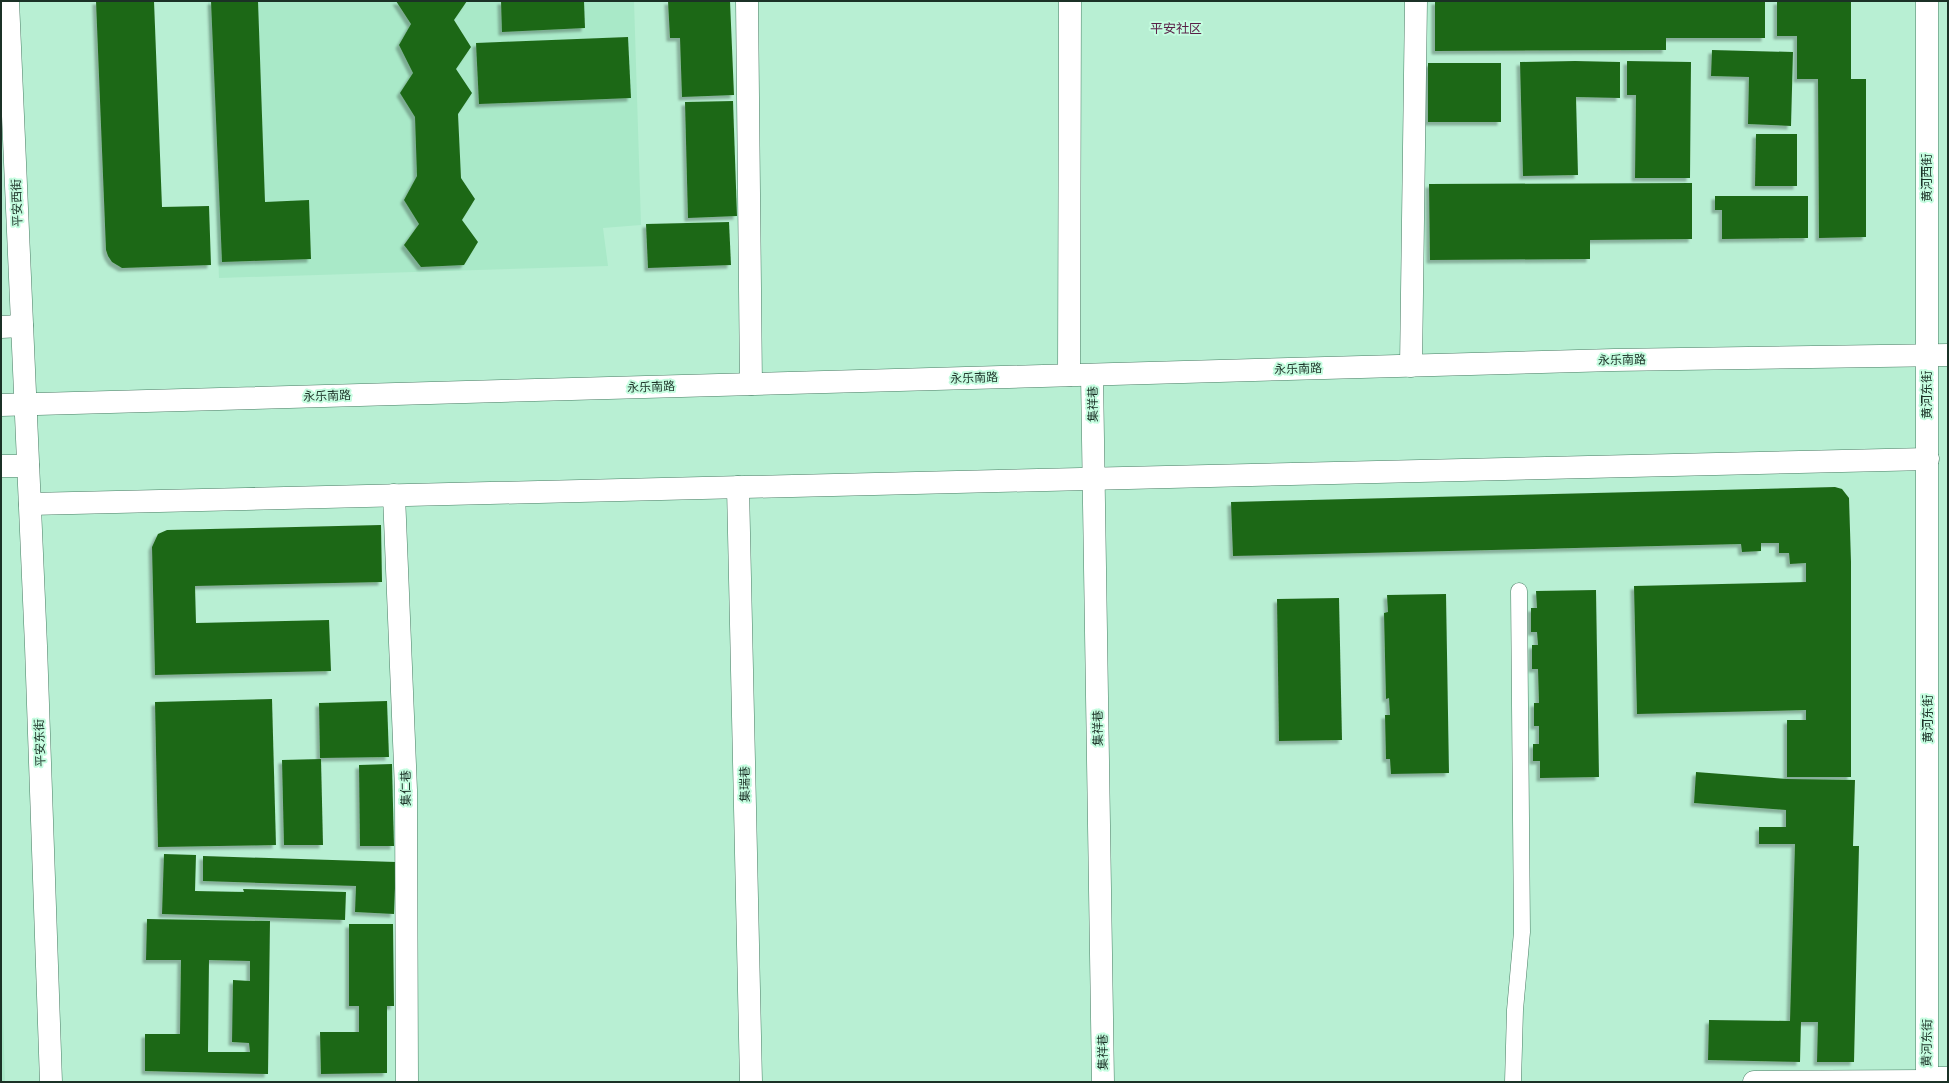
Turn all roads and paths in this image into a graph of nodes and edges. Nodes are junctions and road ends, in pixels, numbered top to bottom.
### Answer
1 (8, 1) edge
2 (747, 1) edge
3 (1070, 1) edge
4 (1416, 1) edge
5 (1927, 1) edge
6 (12, 326) edge
7 (1938, 355) edge
8 (1411, 366) junction
9 (1069, 375) junction
10 (1092, 375) junction
11 (751, 384) junction
12 (26, 405) junction
13 (1, 406) edge
14 (1928, 459) junction
15 (1, 466) edge
16 (28, 466) junction
17 (1094, 478) junction
18 (738, 487) junction
19 (394, 495) junction
20 (30, 504) junction
21 (1519, 591) dead end
22 (1932, 1078) edge
23 (51, 1082) edge
24 (407, 1082) edge
25 (751, 1082) edge
26 (1103, 1082) edge
27 (1513, 1082) edge
28 (1754, 1082) edge

1 - 6 street, 平安西街
2 - 11 street
3 - 9 street
4 - 8 street
5 - 7 street, 黄河西街
6 - 12 street, 平安西街
7 - 8 street, 永乐南路
7 - 14 street, 黄河东街
8 - 10 street, 永乐南路
9 - 10 street, 永乐南路
9 - 11 street, 永乐南路
10 - 17 street, 集祥巷
11 - 12 street, 永乐南路
12 - 13 street, 永乐南路
12 - 16 street, 平安东街
14 - 17 street
14 - 22 street, 黄河东街
15 - 16 street
16 - 20 street, 平安东街
17 - 18 street
17 - 26 street, 集祥巷
18 - 19 street
18 - 25 street, 集瑞巷
19 - 20 street
19 - 24 street, 集仁巷
20 - 23 street, 平安东街
21 - 27 lane
22 - 28 street

